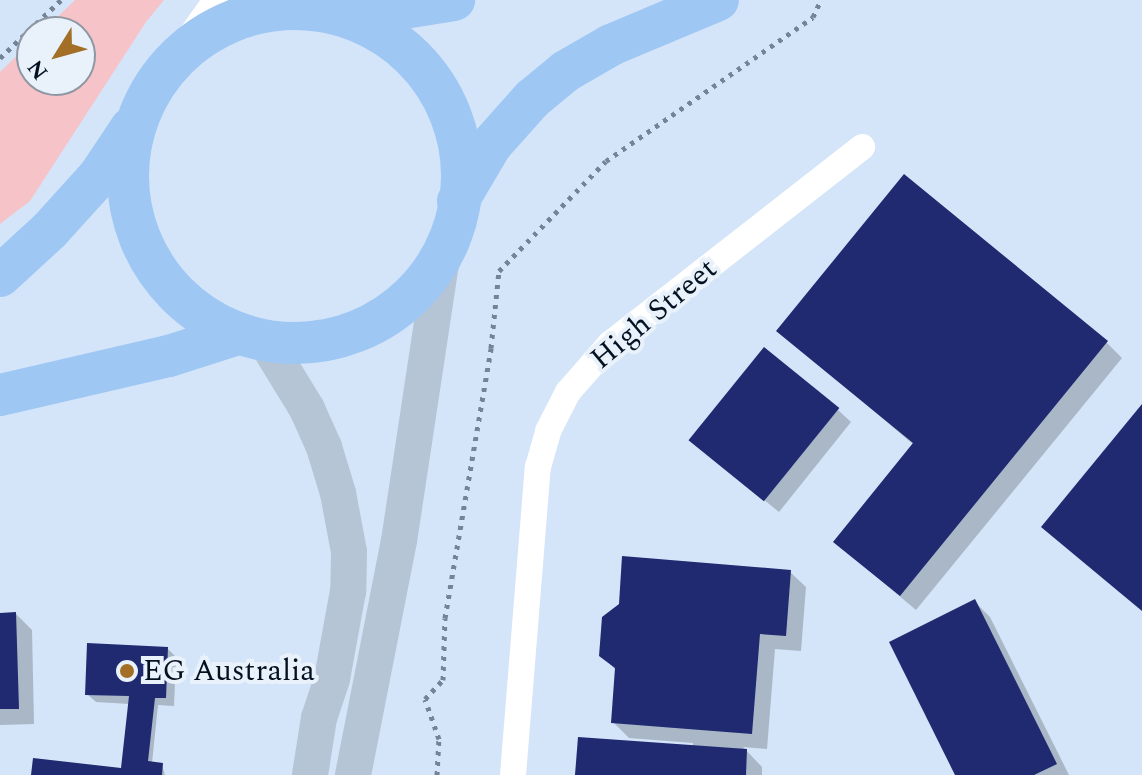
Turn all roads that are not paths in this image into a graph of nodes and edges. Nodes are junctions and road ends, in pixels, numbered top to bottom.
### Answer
1 (216, 0) edge
2 (454, 0) edge
3 (718, 0) edge
4 (330, 6) edge
5 (175, 58) junction
6 (137, 120) junction
7 (862, 147) dead end
8 (457, 204) junction
9 (444, 245) junction
10 (0, 276) edge
11 (250, 339) junction
12 (0, 395) edge
13 (310, 775) edge
14 (353, 775) edge
15 (513, 775) edge

1 - 5 street
2 - 4 highway
3 - 8 highway
4 - 5 highway
4 - 8 highway
5 - 6 highway
6 - 10 highway
6 - 11 highway
7 - 15 street, High Street
8 - 9 highway
9 - 11 highway
9 - 14 main road
11 - 12 highway
11 - 13 main road

